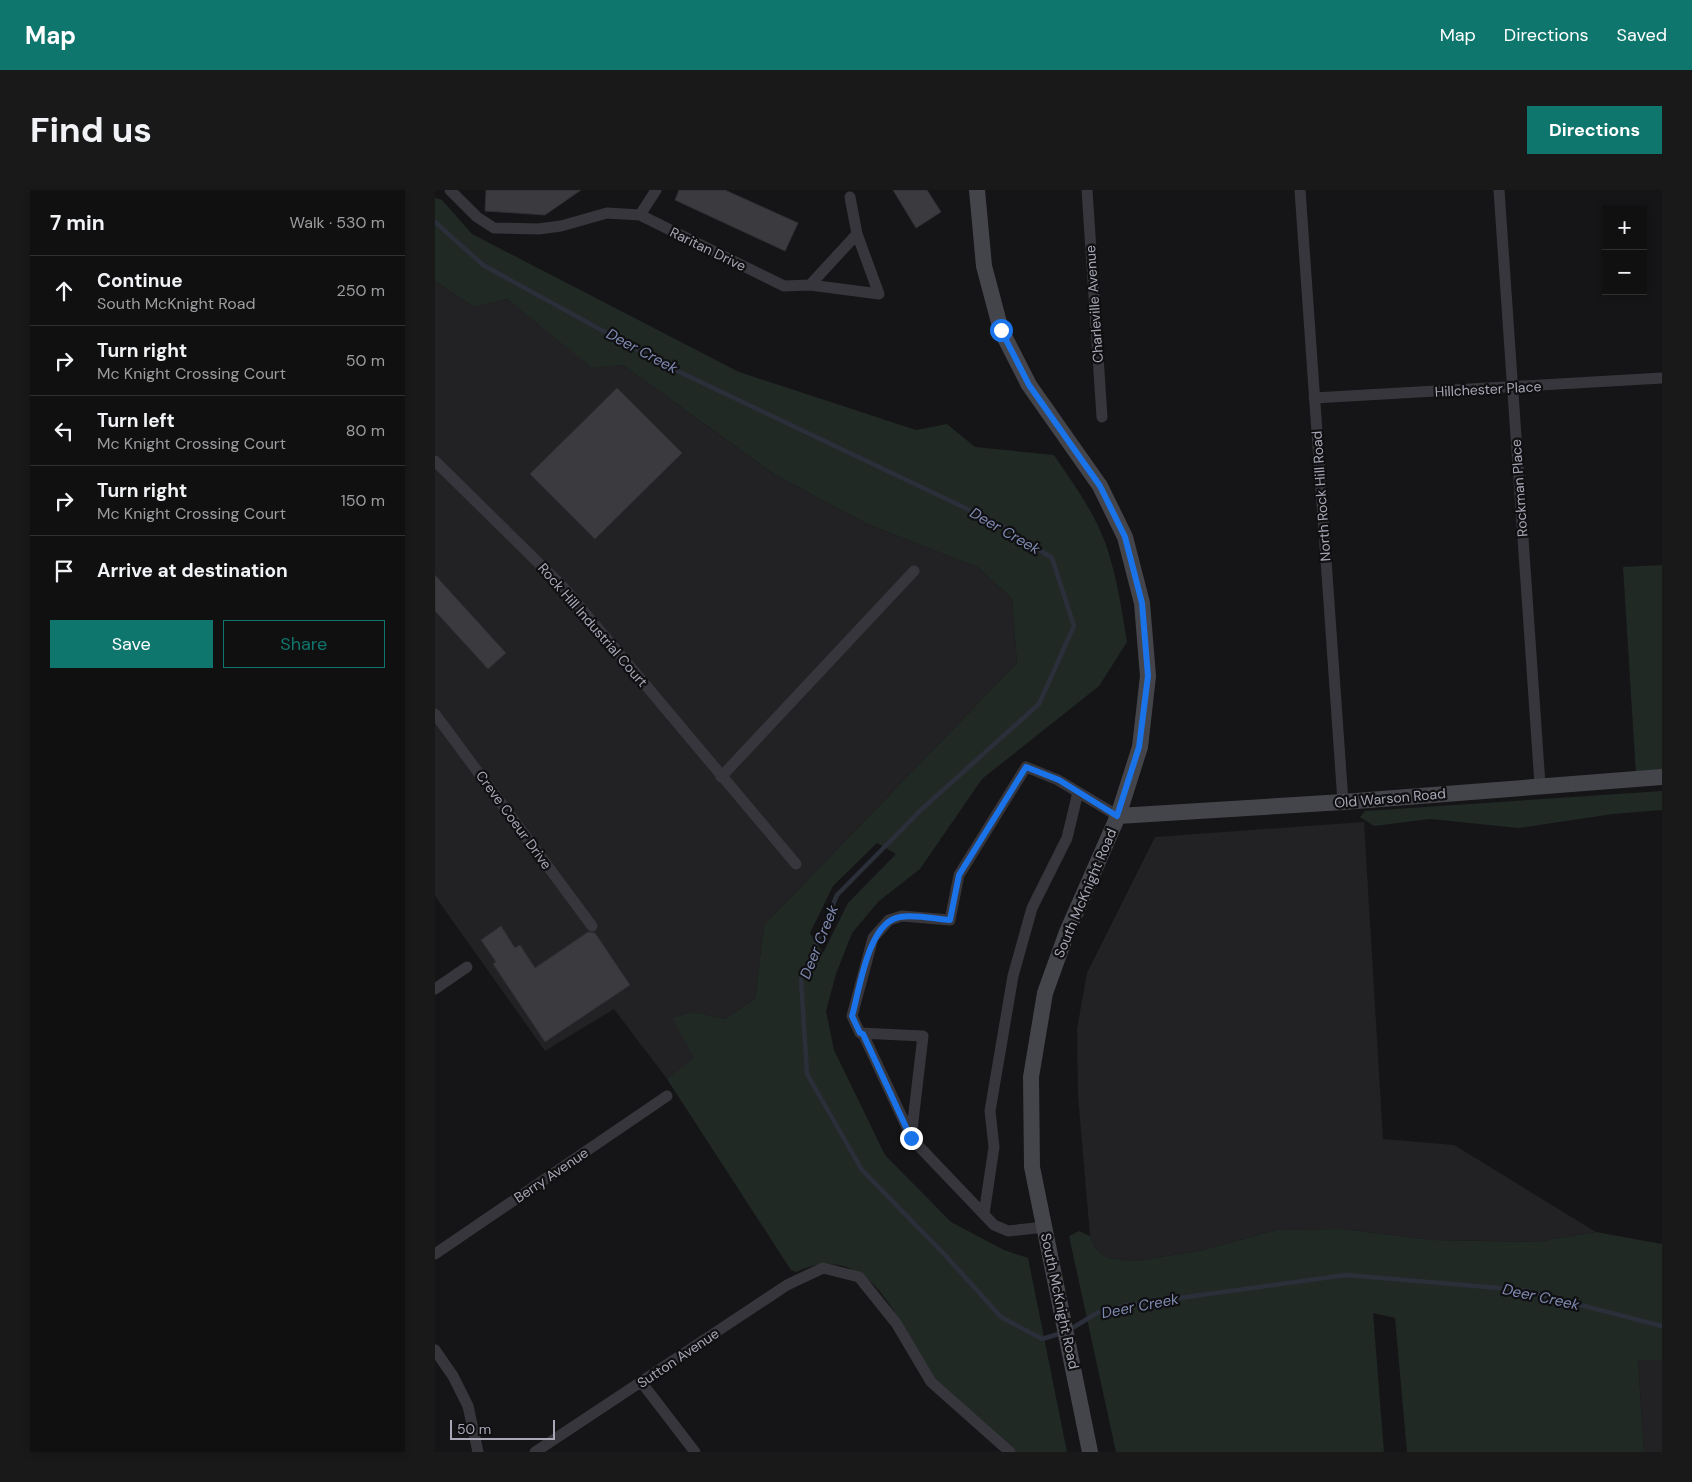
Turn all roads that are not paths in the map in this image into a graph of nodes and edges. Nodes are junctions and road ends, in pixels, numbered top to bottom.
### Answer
1 (450, 190) edge
2 (656, 190) edge
3 (977, 190) edge
4 (1087, 190) edge
5 (1300, 190) edge
6 (1499, 190) edge
7 (850, 197) dead end
8 (639, 215) junction
9 (857, 234) junction
10 (810, 285) junction
11 (1662, 378) edge
12 (1512, 388) junction
13 (1314, 398) junction
14 (1102, 417) dead end
15 (435, 461) edge
16 (914, 571) dead end
17 (435, 714) edge
18 (1662, 776) edge
19 (721, 777) junction
20 (1540, 785) junction
21 (1078, 792) junction
22 (1343, 802) junction
23 (1117, 816) junction
24 (796, 864) dead end
25 (592, 926) dead end
26 (467, 967) dead end
27 (435, 988) edge
28 (863, 1034) junction
29 (667, 1096) dead end
30 (911, 1135) junction
31 (984, 1214) junction
32 (1045, 1227) junction
33 (435, 1254) edge
34 (435, 1350) edge
35 (642, 1383) junction
36 (478, 1452) edge
37 (535, 1452) edge
38 (695, 1452) edge
39 (1010, 1452) edge
40 (1090, 1452) edge

1 - 8 street, Raritan Drive
2 - 8 street
3 - 23 main road, South McKnight Road
4 - 14 street, Charleville Avenue
5 - 13 street, North Rock Hill Road
6 - 12 street, Rockman Place
7 - 9 street
8 - 10 street, Raritan Drive
9 - 10 street
9 - 10 street, Raritan Drive
11 - 12 street, Hillchester Place
12 - 13 street, Hillchester Place
12 - 20 street, Rockman Place
13 - 22 street, North Rock Hill Road
15 - 19 street, Rock Hill Industrial Court
16 - 19 street
17 - 25 street, Creve Coeur Drive
18 - 20 main road, Old Warson Road
19 - 24 street, Rock Hill Industrial Court
20 - 22 main road, Old Warson Road
21 - 23 street
21 - 28 street
21 - 31 street
22 - 23 main road, Old Warson Road
23 - 32 main road, South McKnight Road
26 - 27 street
28 - 30 street
28 - 30 street
29 - 33 street, Berry Avenue
30 - 31 street
31 - 32 street
32 - 40 main road, South McKnight Road
34 - 36 street
35 - 37 street, Sutton Avenue
35 - 38 street
35 - 39 street, Sutton Avenue

